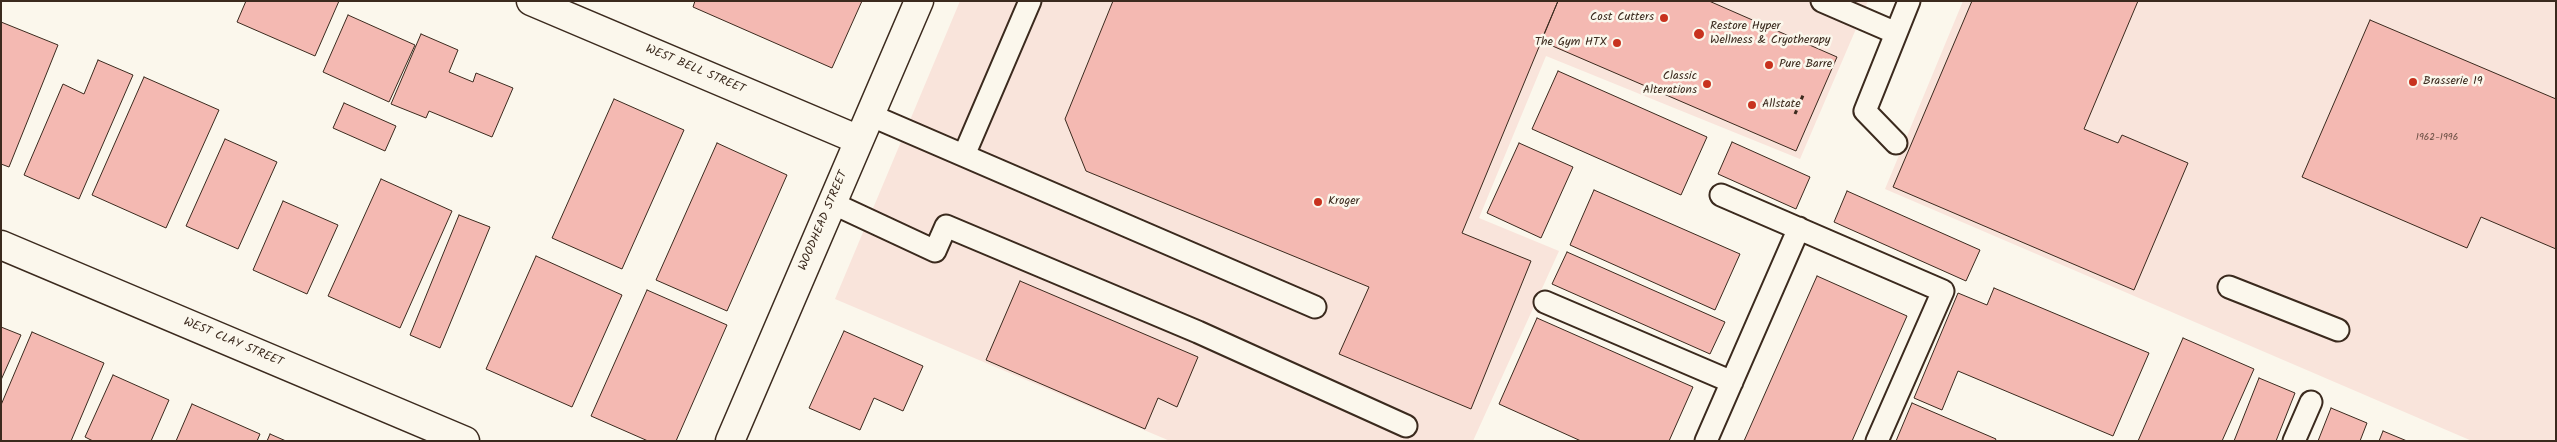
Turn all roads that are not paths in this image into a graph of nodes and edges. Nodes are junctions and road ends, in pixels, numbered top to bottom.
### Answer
1 (531, 1) edge
2 (919, 1) edge
3 (1030, 1) edge
4 (1822, 1) edge
5 (1909, 1) edge
6 (562, 7) edge
7 (1896, 33) junction
8 (870, 115) junction
9 (859, 140) junction
10 (1896, 144) dead end
11 (964, 155) junction
12 (1721, 195) dead end
13 (832, 203) junction
14 (1799, 228) junction
15 (1, 245) edge
16 (2229, 287) dead end
17 (1545, 302) dead end
18 (1315, 307) dead end
19 (2338, 330) dead end
20 (1732, 382) junction
21 (2311, 402) dead end
22 (1406, 426) dead end
23 (465, 441) edge
24 (730, 441) edge
25 (1706, 441) edge
26 (1877, 441) edge
27 (2294, 441) edge

1 - 6 street, WEST BELL STREET
2 - 8 street, WOODHEAD STREET
3 - 11 lane
4 - 7 lane
5 - 7 lane
6 - 9 street, WEST BELL STREET
7 - 10 lane
8 - 9 street, WOODHEAD STREET
8 - 11 lane
9 - 13 street, WOODHEAD STREET
11 - 18 lane
12 - 14 lane
13 - 22 lane
13 - 24 street, WOODHEAD STREET
14 - 20 lane
14 - 26 lane
15 - 23 street, WEST CLAY STREET
16 - 19 lane
17 - 20 lane
20 - 25 lane
21 - 27 lane

